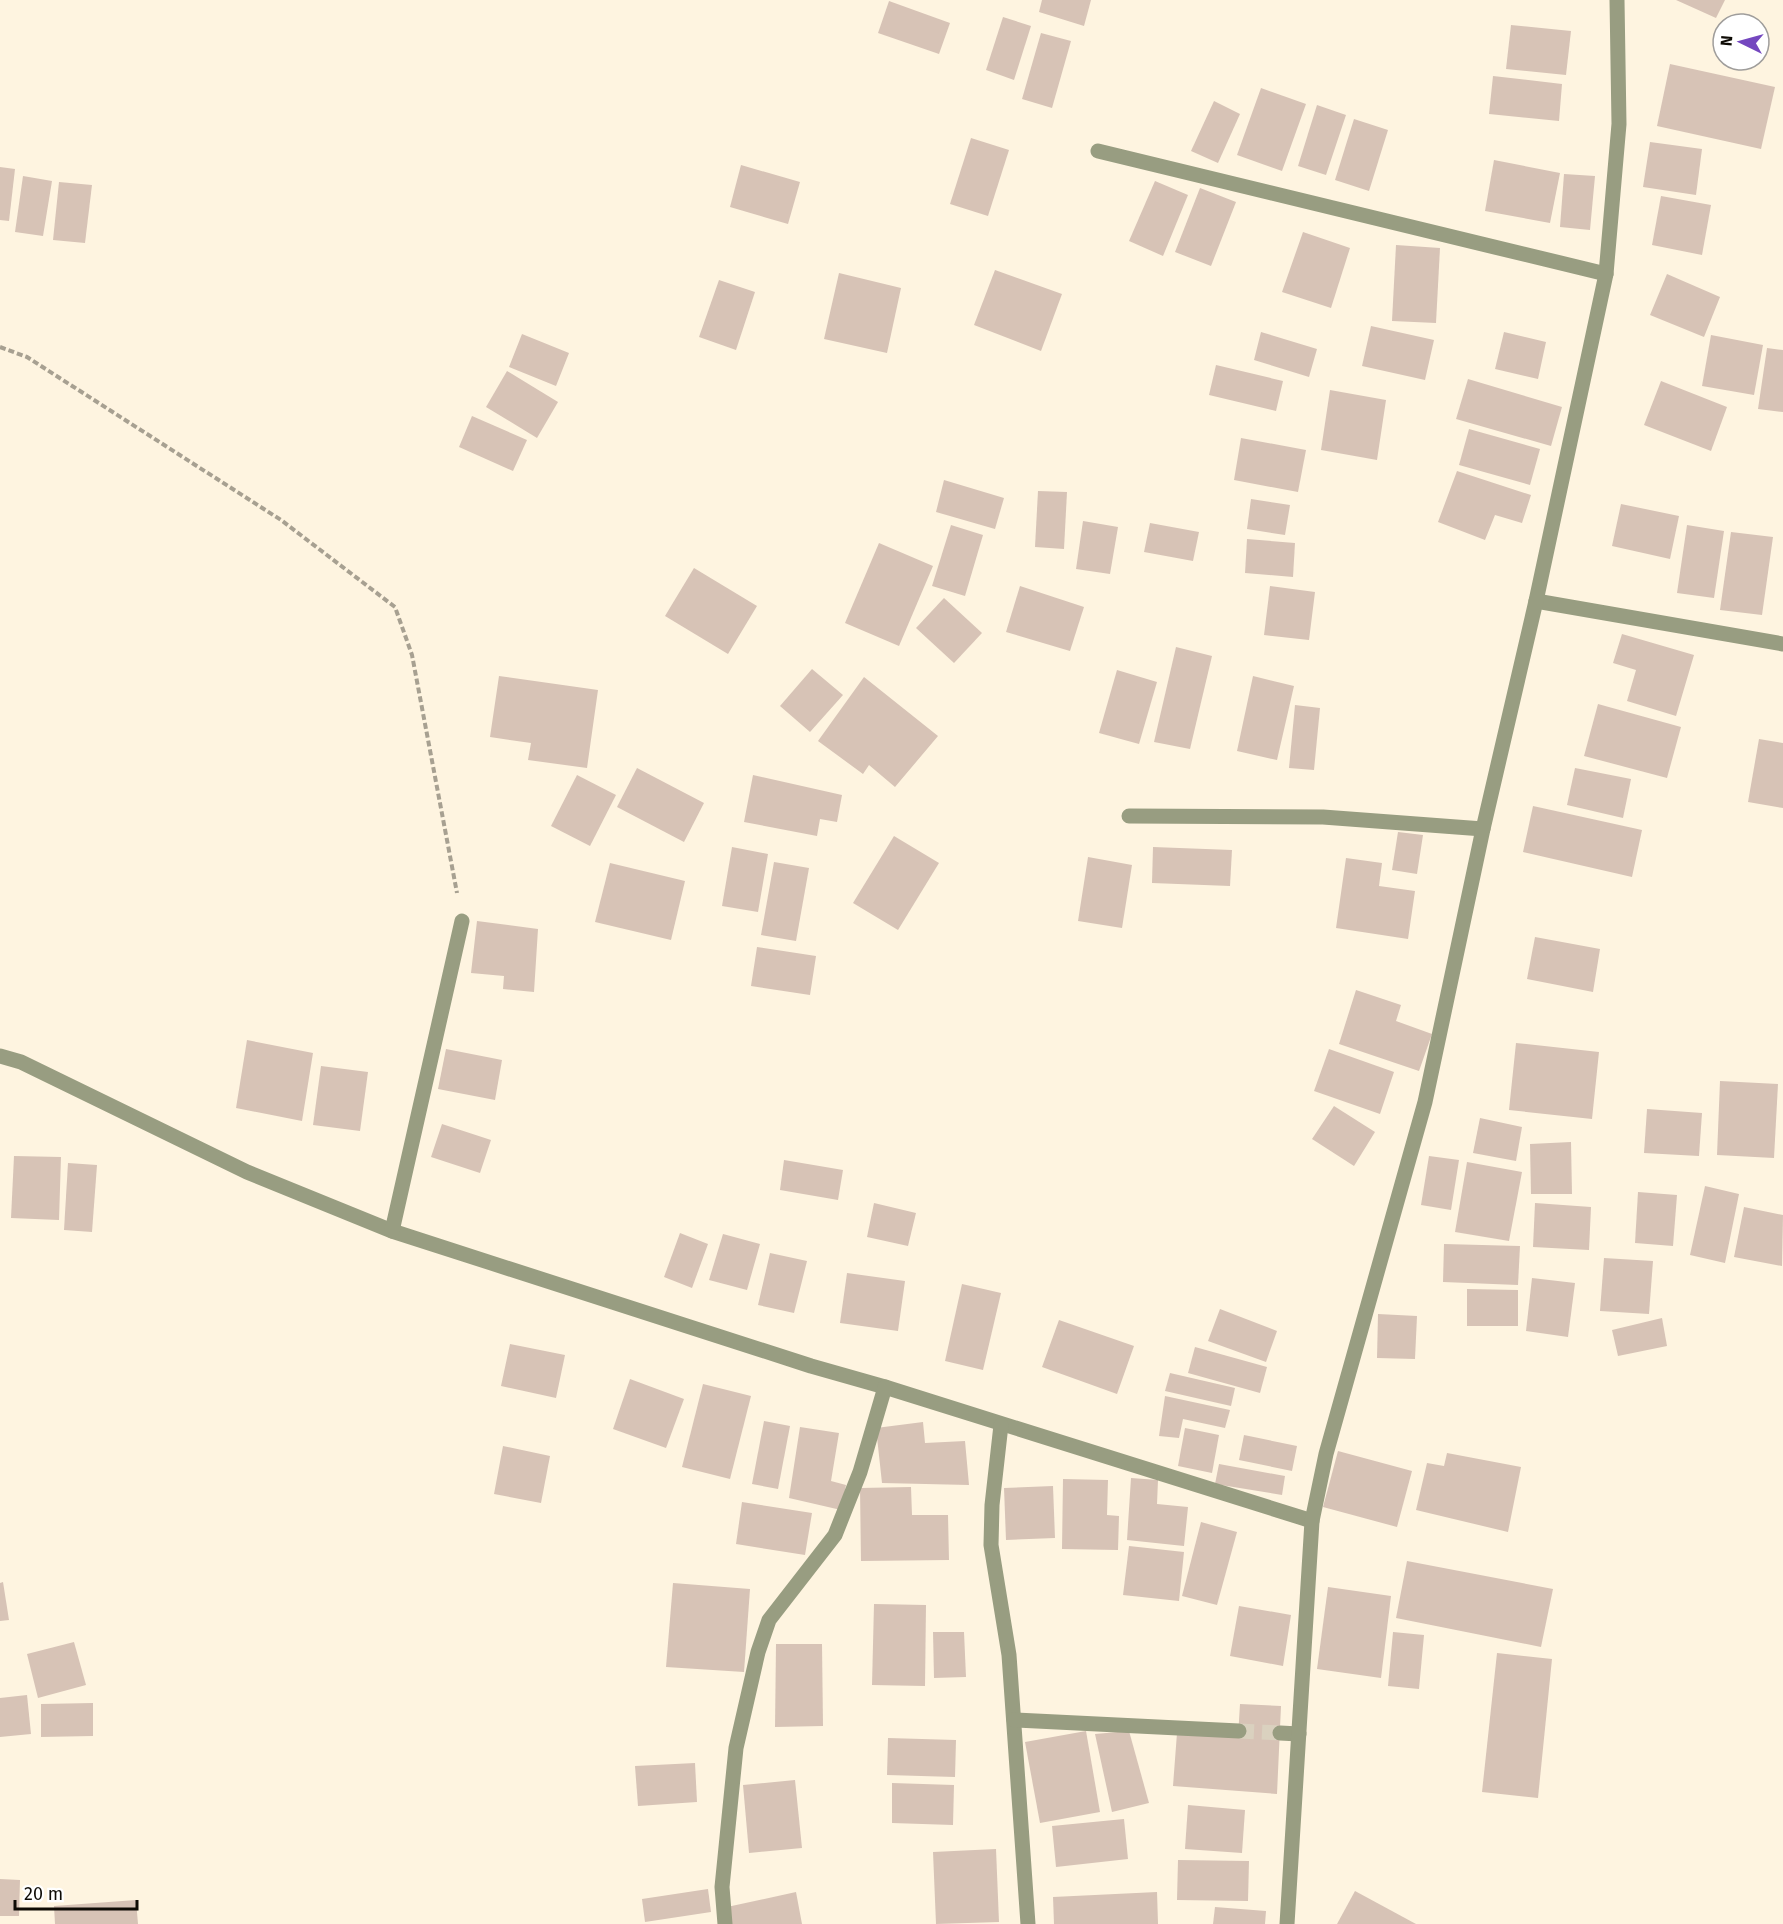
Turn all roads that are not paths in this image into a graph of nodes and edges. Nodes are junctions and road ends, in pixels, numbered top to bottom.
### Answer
1 (1617, 0) edge
2 (1098, 151) dead end
3 (1606, 274) junction
4 (1536, 601) junction
5 (1783, 644) edge
6 (1129, 816) dead end
7 (1484, 829) junction
8 (462, 921) road end
9 (0, 1056) edge
10 (392, 1231) junction
11 (885, 1388) junction
12 (1001, 1425) junction
13 (1312, 1521) junction
14 (1014, 1720) junction
15 (1239, 1731) tunnel mouth
16 (1280, 1733) tunnel mouth
17 (1299, 1734) junction
18 (725, 1924) edge
19 (1028, 1924) edge
20 (1287, 1924) edge

1 - 3 street
2 - 3 street
3 - 4 street
4 - 5 street
4 - 7 street
6 - 7 street
7 - 13 street
8 - 10 street
9 - 10 street
10 - 11 street
11 - 12 street
11 - 18 street
12 - 13 street
12 - 14 street
13 - 17 street
14 - 15 street
14 - 19 street
16 - 17 street
17 - 20 street

